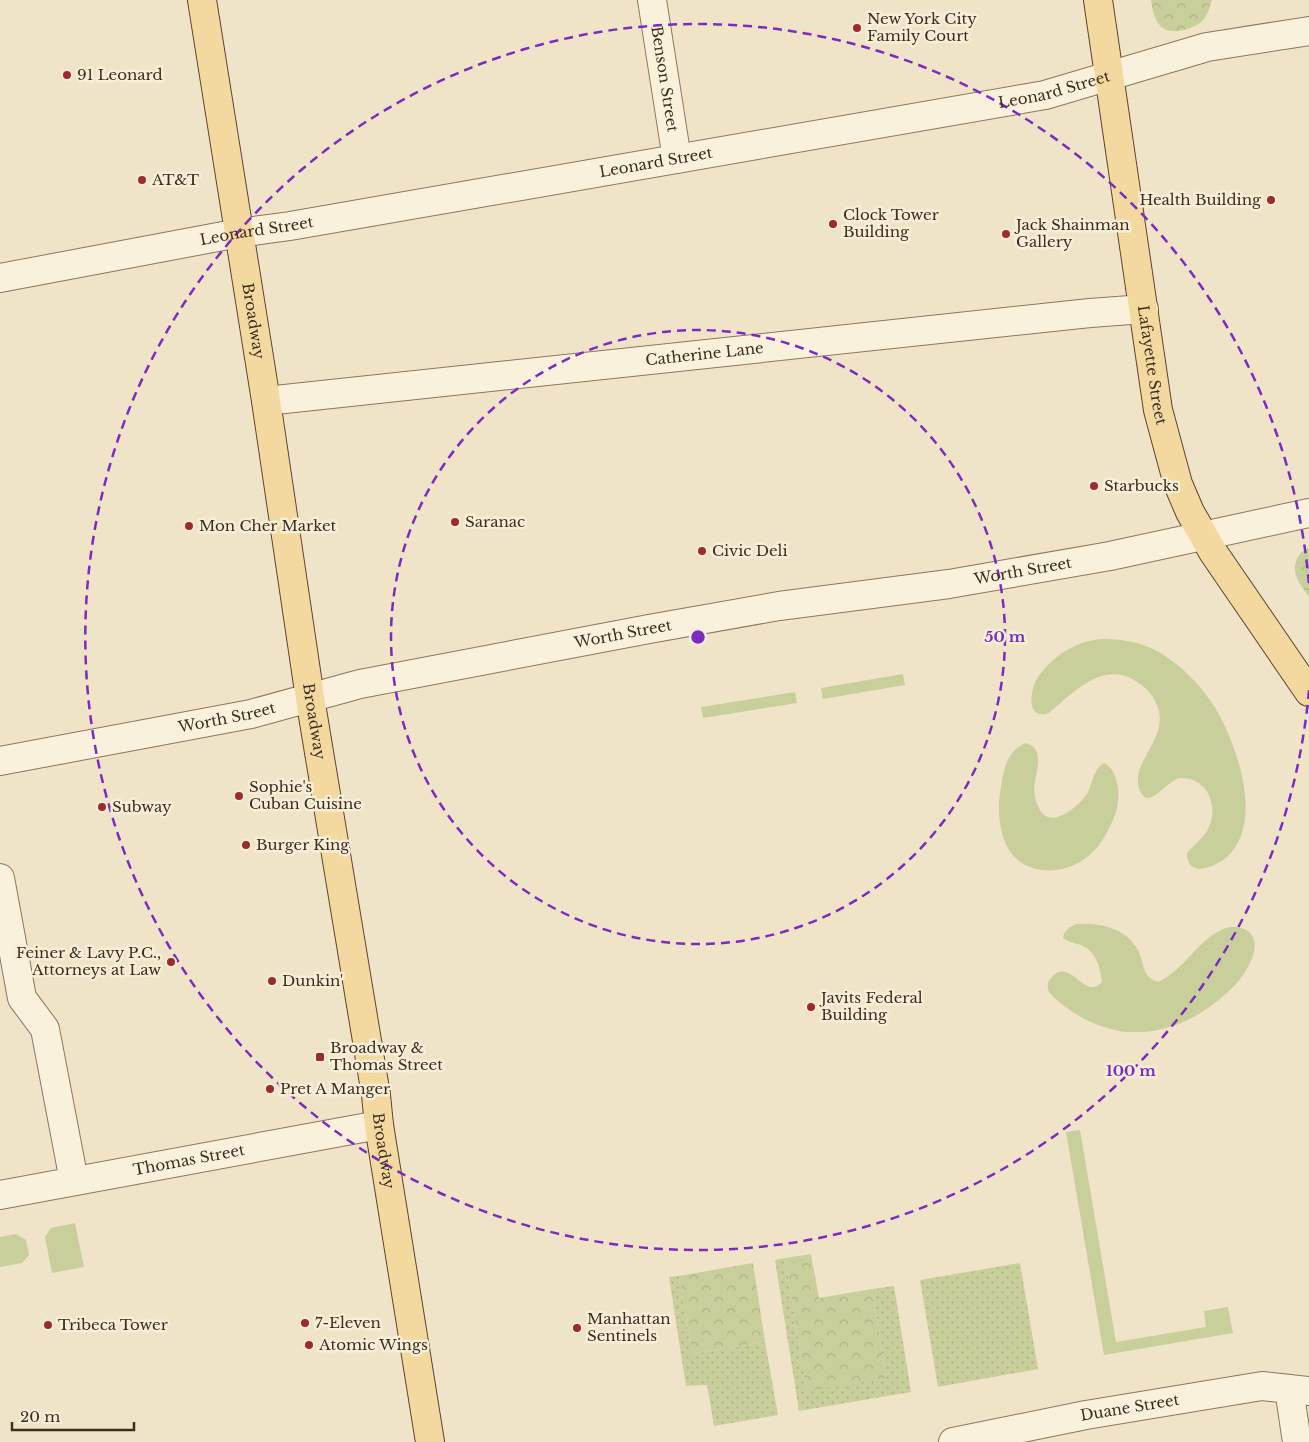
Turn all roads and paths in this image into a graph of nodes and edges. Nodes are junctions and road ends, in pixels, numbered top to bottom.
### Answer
1 (202, 0) edge
2 (652, 0) edge
3 (1098, 0) edge
4 (1309, 31) edge
5 (1109, 77) junction
6 (678, 159) junction
7 (239, 232) junction
8 (0, 278) edge
9 (1144, 309) junction
10 (266, 401) junction
11 (1309, 513) edge
12 (1203, 536) junction
13 (1309, 692) edge
14 (310, 698) junction
15 (0, 761) edge
16 (0, 878) edge
17 (379, 1125) junction
18 (74, 1181) junction
19 (0, 1195) edge
20 (1299, 1390) edge
21 (430, 1442) edge
22 (953, 1442) edge
23 (1297, 1442) edge

1 - 7 main road, Broadway
2 - 6 street, Benson Street
3 - 5 main road, Lafayette Street
4 - 5 street, Leonard Street
5 - 6 street, Leonard Street
5 - 9 main road, Lafayette Street
6 - 7 street, Leonard Street
7 - 8 street, Leonard Street
7 - 10 main road, Broadway
9 - 10 street, Catherine Lane
9 - 12 main road, Lafayette Street
10 - 14 main road, Broadway
11 - 12 street, Worth Street
12 - 13 main road, Lafayette Street
12 - 14 street, Worth Street
14 - 15 street, Worth Street
14 - 17 main road, Broadway
16 - 18 street
17 - 18 street, Thomas Street
17 - 21 main road, Broadway
18 - 19 street, Thomas Street
20 - 22 street, Duane Street
20 - 23 street

